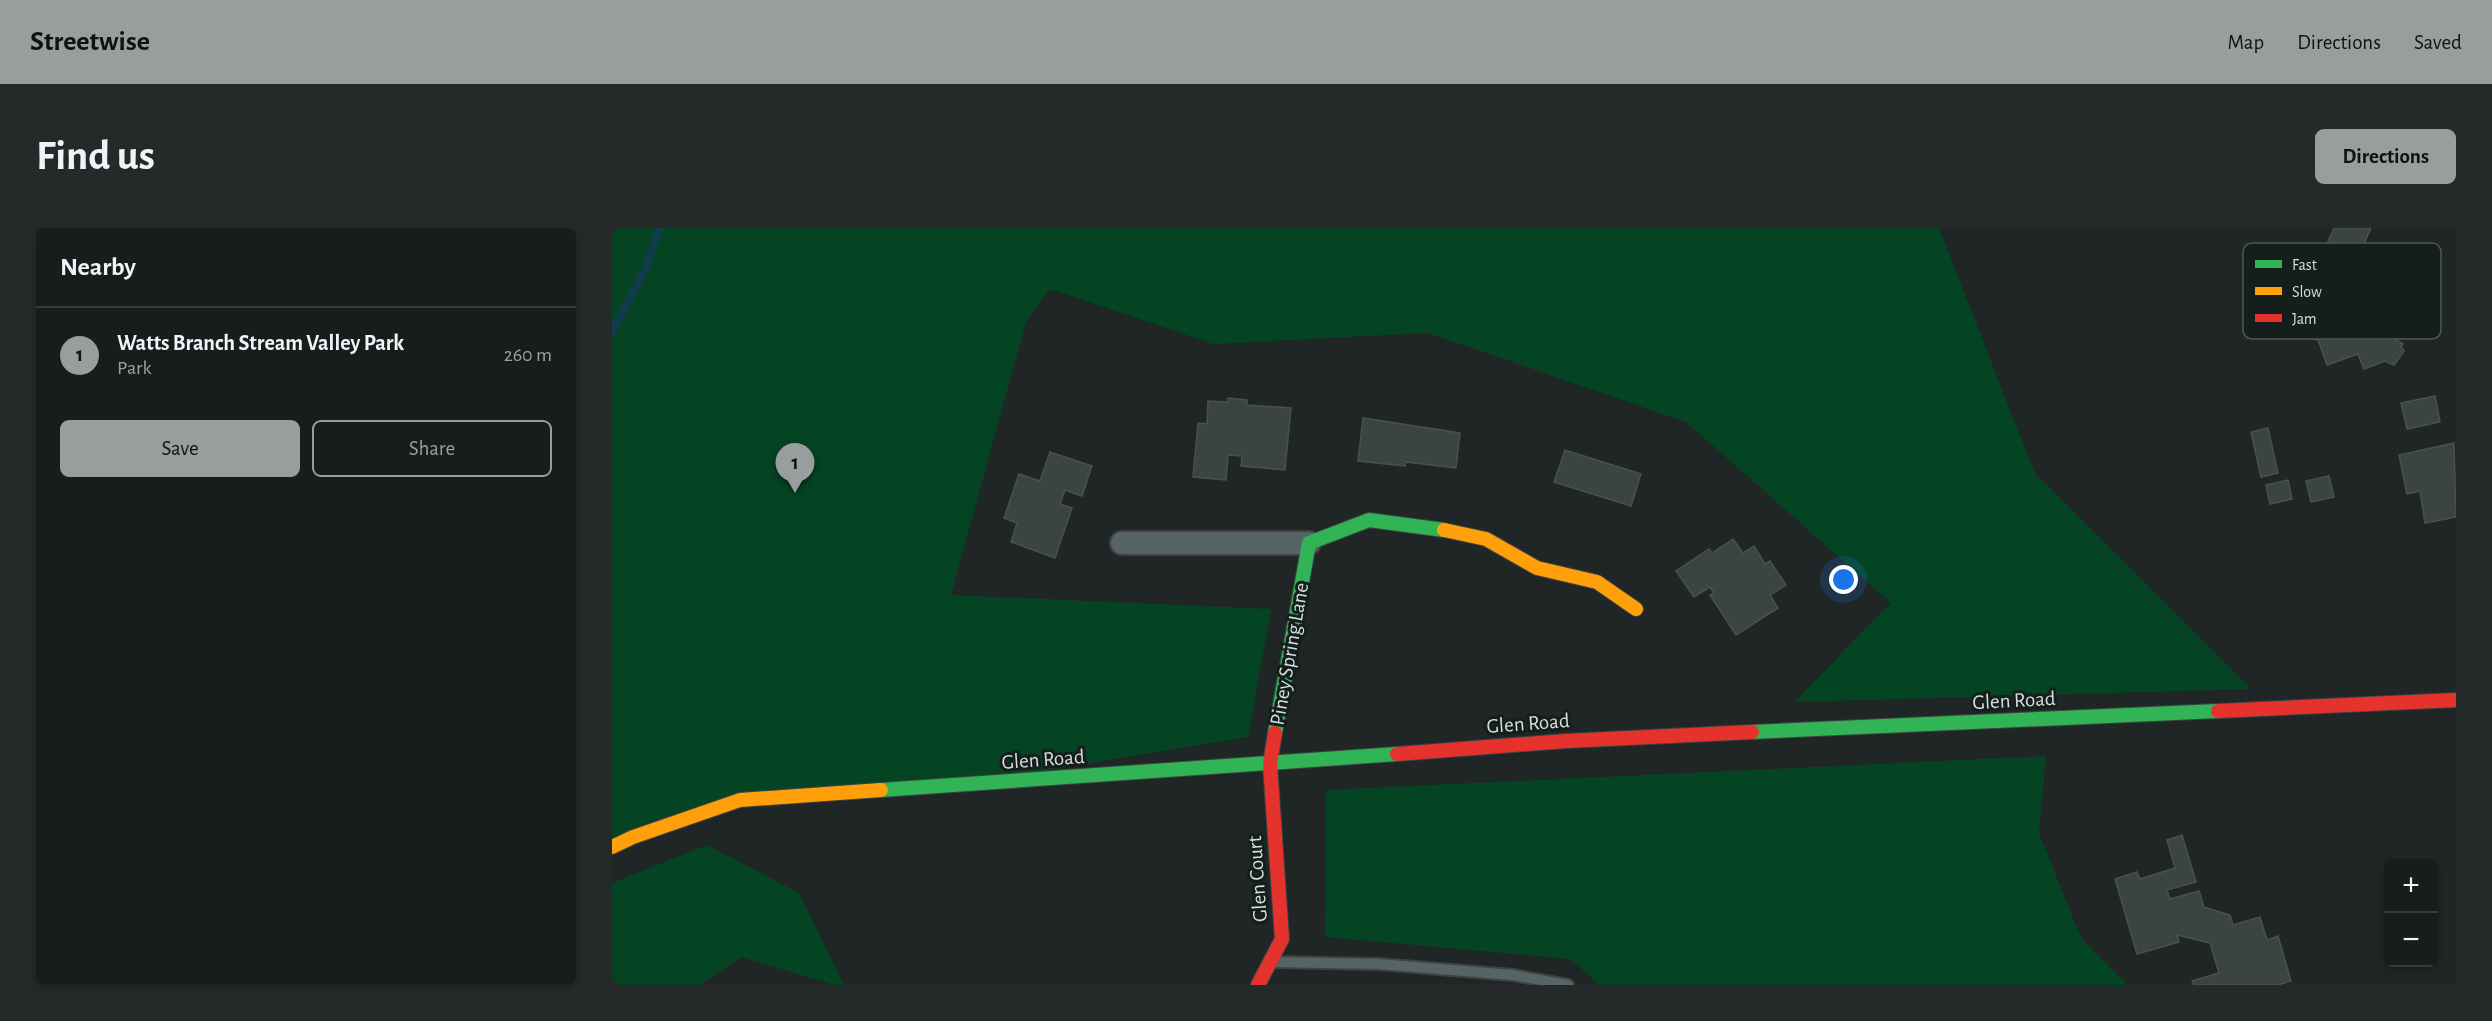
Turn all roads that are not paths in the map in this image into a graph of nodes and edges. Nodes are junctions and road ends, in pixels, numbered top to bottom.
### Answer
1 (1122, 543) dead end
2 (1309, 543) junction
3 (1636, 609) dead end
4 (2456, 700) edge
5 (1270, 764) junction
6 (612, 847) edge
7 (1270, 962) junction
8 (1257, 985) edge
9 (1568, 985) edge

1 - 2 street
2 - 3 main road
2 - 5 main road, Piney Spring Lane
4 - 5 main road, Glen Road
5 - 6 main road, Glen Road
5 - 7 main road, Glen Court
7 - 8 main road, Glen Court
7 - 9 lane

